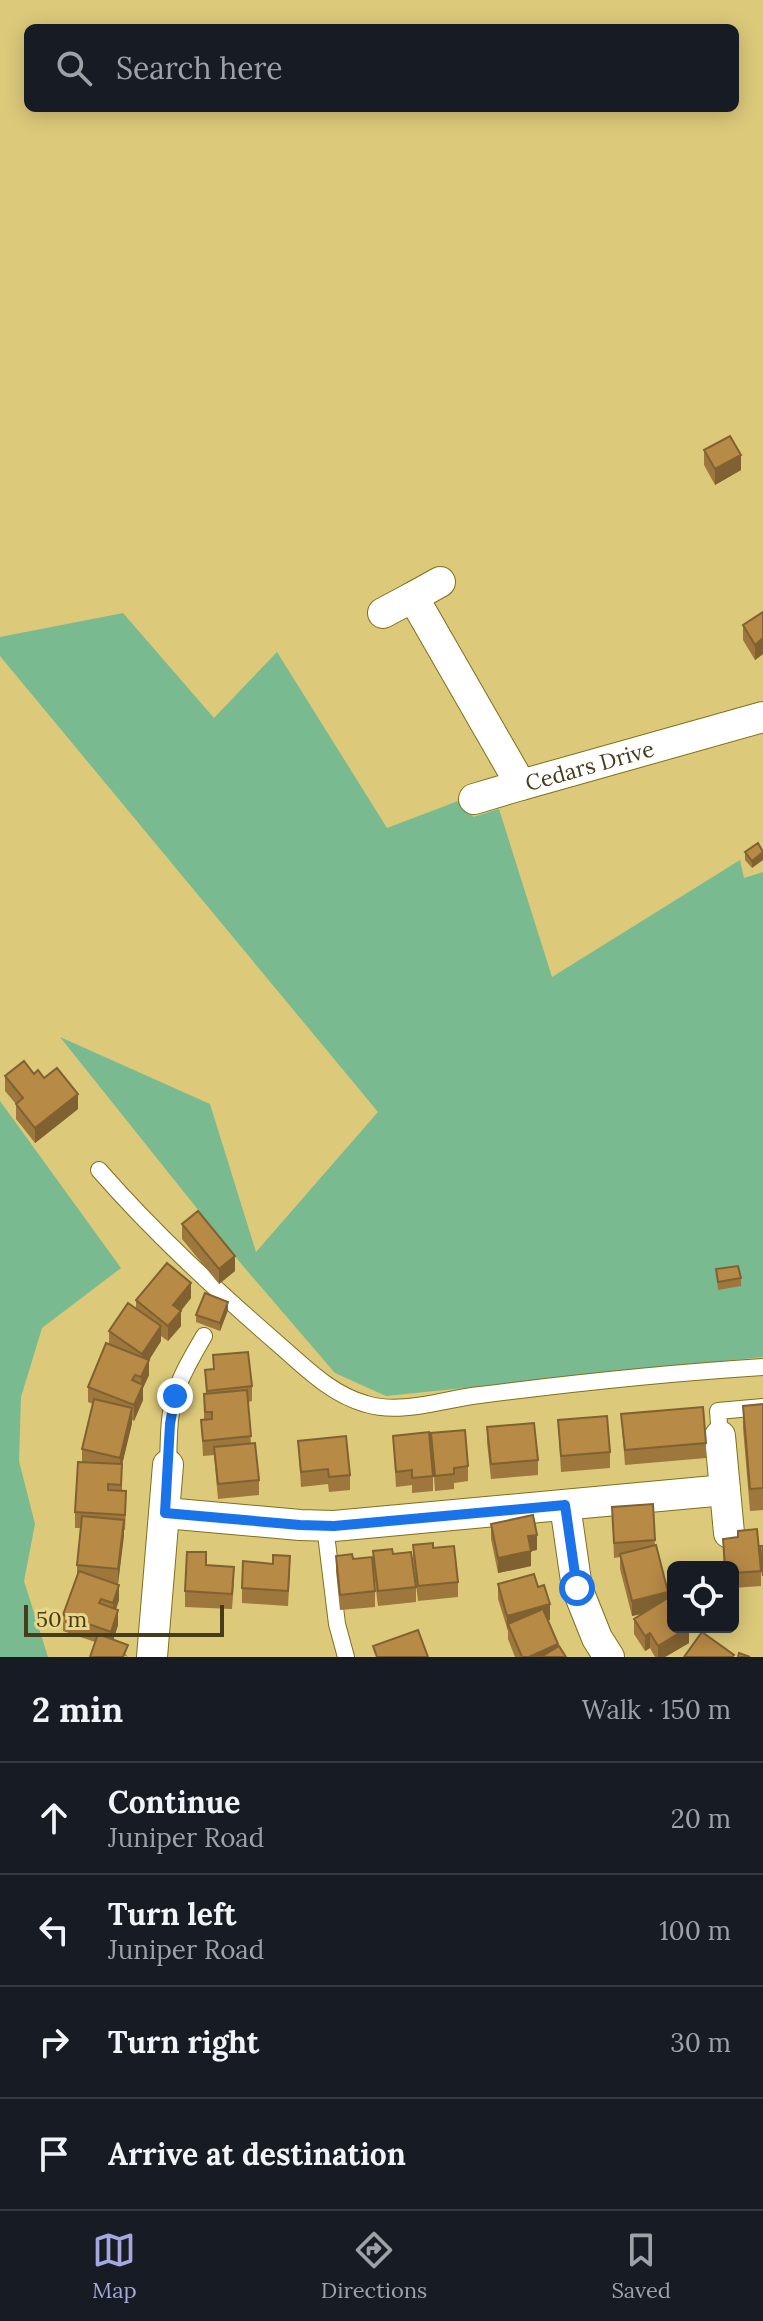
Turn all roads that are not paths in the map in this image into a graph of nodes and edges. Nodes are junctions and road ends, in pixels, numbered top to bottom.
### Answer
1 (440, 582) dead end
2 (413, 597) junction
3 (383, 613) dead end
4 (763, 717) edge
5 (521, 785) junction
6 (474, 799) dead end
7 (99, 1170) dead end
8 (204, 1336) dead end
9 (763, 1367) edge
10 (763, 1407) edge
11 (720, 1436) joint
12 (168, 1465) joint
13 (725, 1490) junction
14 (565, 1505) junction
15 (165, 1513) junction
16 (325, 1526) junction
17 (735, 1533) edge
18 (152, 1657) edge
19 (346, 1657) edge
20 (609, 1657) edge

1 - 2 street
2 - 3 street
2 - 5 street, Cedars Drive
4 - 5 street, Cedars Drive
5 - 6 street
7 - 9 lane
8 - 12 lane
10 - 11 lane
11 - 13 street
12 - 15 street
13 - 14 street
13 - 17 street
14 - 16 street
14 - 20 street
15 - 16 street
15 - 18 street
16 - 19 lane

